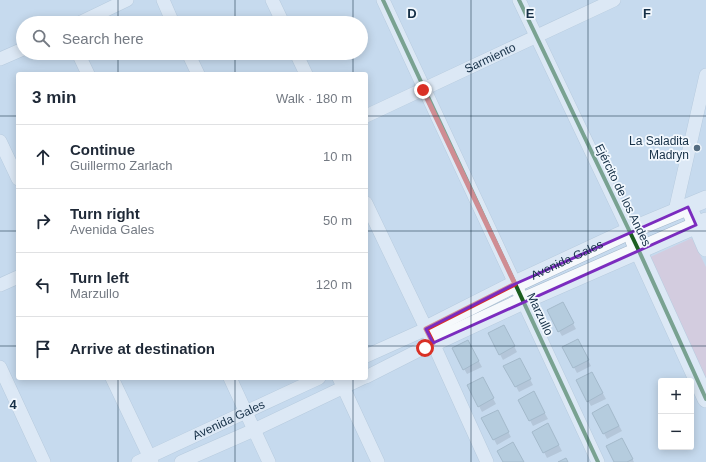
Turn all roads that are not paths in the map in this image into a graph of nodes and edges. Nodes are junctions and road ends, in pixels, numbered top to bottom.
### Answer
1 (127, 0) edge
2 (163, 0) edge
3 (272, 0) edge
4 (383, 0) edge
5 (519, 0) edge
6 (614, 0) edge
7 (94, 16) edge
8 (170, 16) edge
9 (280, 16) edge
10 (536, 37) junction
11 (16, 52) edge
12 (0, 59) edge
13 (81, 60) edge
14 (191, 60) edge
15 (299, 60) edge
16 (87, 72) edge
17 (197, 72) edge
18 (305, 72) edge
19 (706, 75) edge
20 (423, 90) junction
21 (368, 115) edge
22 (0, 141) edge
23 (16, 175) edge
24 (706, 199) edge
25 (368, 207) edge
26 (682, 209) junction
27 (701, 223) edge
28 (629, 231) junction
29 (706, 248) edge
30 (639, 251) junction
31 (16, 278) edge
32 (515, 284) junction
33 (0, 285) edge
34 (523, 301) junction
35 (430, 336) junction
36 (368, 355) edge
37 (0, 367) edge
38 (368, 375) edge
39 (113, 380) edge
40 (231, 380) edge
41 (315, 380) edge
42 (354, 380) edge
43 (341, 383) edge
44 (706, 399) edge
45 (246, 413) junction
46 (254, 430) junction
47 (147, 460) edge
48 (44, 462) edge
49 (181, 462) edge
50 (269, 462) edge
51 (378, 462) edge
52 (487, 462) edge
53 (598, 462) edge

1 - 7 street
2 - 8 street
3 - 9 street
4 - 20 street, Marzullo
5 - 10 street, Ejército de los Andes
6 - 10 street, Sarmiento
10 - 20 street, Sarmiento
10 - 28 street, Ejército de los Andes
11 - 12 street
13 - 16 street
14 - 17 street
15 - 18 street
19 - 26 street
20 - 21 street, Sarmiento
20 - 32 street, Marzullo
22 - 23 street
24 - 26 street, Avenida Gales
25 - 35 street
26 - 27 street
26 - 28 street, Avenida Gales
27 - 29 street
27 - 30 street, Avenida Gales
28 - 30 street, Ejército de los Andes
28 - 32 street, Avenida Gales
30 - 34 street, Avenida Gales
30 - 44 street, Ejército de los Andes
31 - 33 street
32 - 34 street, Marzullo
32 - 35 street, Avenida Gales
34 - 35 street, Avenida Gales
34 - 53 street, Marzullo
35 - 36 street, Avenida Gales
35 - 38 street, Avenida Gales
35 - 52 street
37 - 48 street
39 - 47 street
40 - 45 street
41 - 45 street, Avenida Gales
42 - 43 street, Avenida Gales
43 - 46 street, Avenida Gales
43 - 51 street
45 - 46 street
45 - 47 street, Avenida Gales
46 - 49 street, Avenida Gales
46 - 50 street

